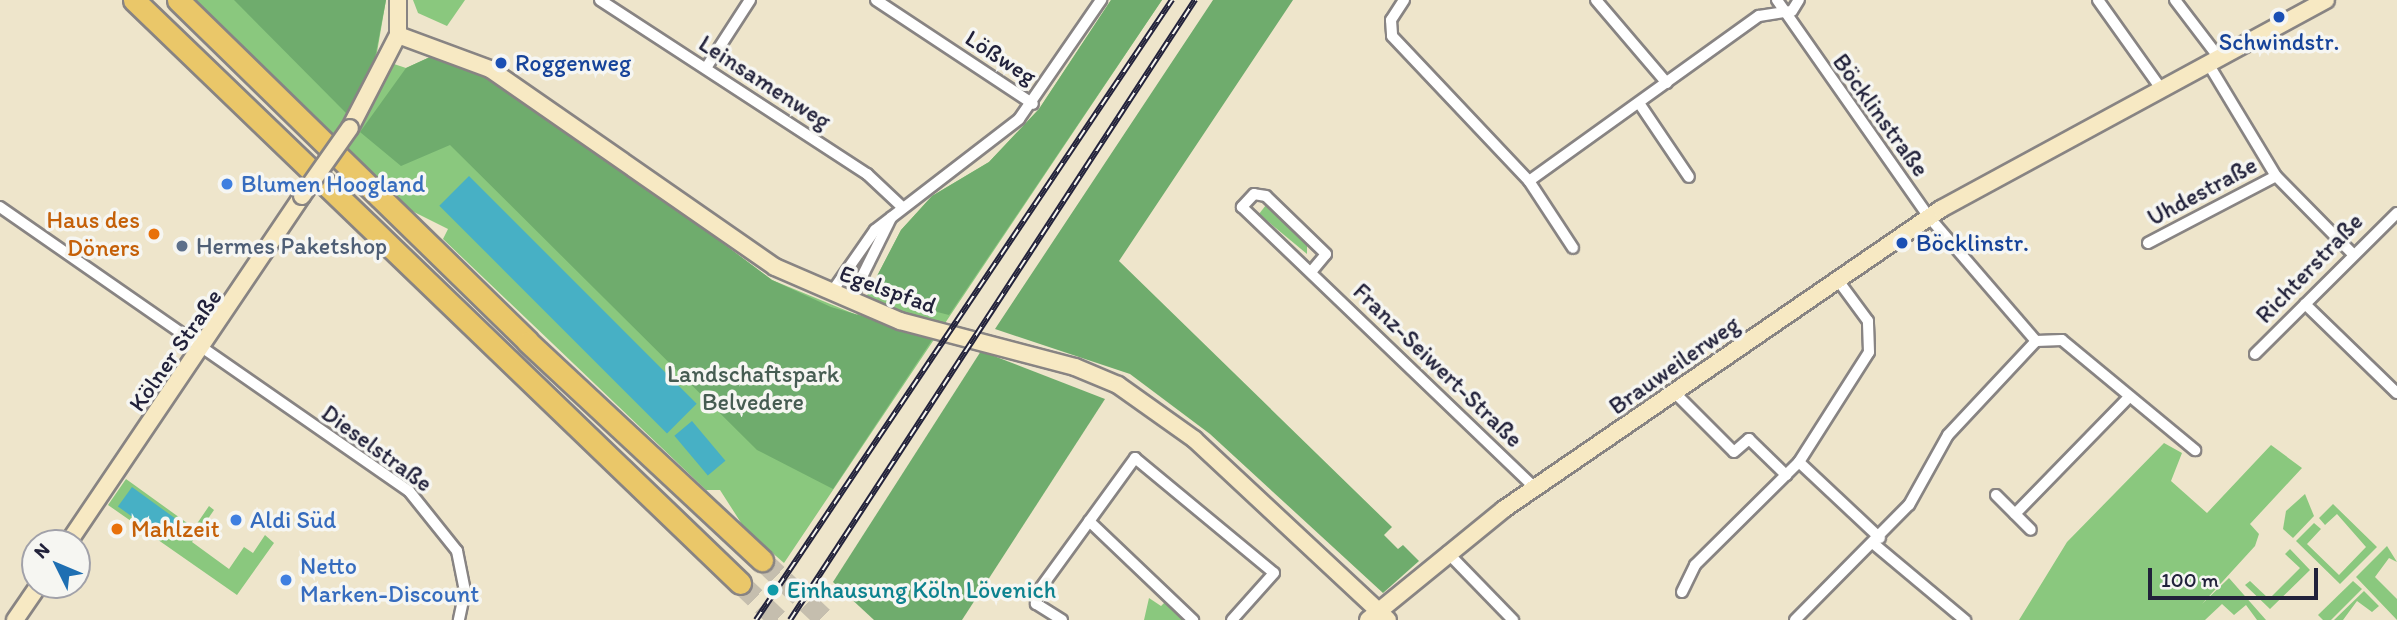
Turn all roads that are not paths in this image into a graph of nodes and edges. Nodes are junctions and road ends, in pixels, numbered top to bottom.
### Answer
1 (134, 0) edge
2 (178, 0) edge
3 (398, 0) edge
4 (600, 0) edge
5 (750, 0) edge
6 (876, 0) edge
7 (1101, 0) edge
8 (1404, 0) edge
9 (1596, 0) edge
10 (1776, 0) edge
11 (2098, 0) edge
12 (2175, 0) edge
13 (2321, 1) edge
14 (1798, 2) edge
15 (1782, 11) junction
16 (1759, 16) junction
17 (398, 35) junction
18 (1799, 38) junction
19 (2214, 62) junction
20 (706, 68) junction
21 (1667, 83) junction
22 (2162, 90) junction
23 (1639, 103) junction
24 (1033, 104) junction
25 (2276, 176) junction
26 (1689, 177) dead end
27 (1529, 181) junction
28 (901, 206) junction
29 (0, 207) edge
30 (2396, 212) edge
31 (892, 215) junction
32 (1929, 217) junction
33 (2148, 243) dead end
34 (1573, 248) dead end
35 (2352, 253) junction
36 (1311, 272) junction
37 (1838, 279) junction
38 (831, 293) junction
39 (850, 301) junction
40 (2305, 304) junction
41 (2036, 341) junction
42 (202, 349) junction
43 (2255, 354) dead end
44 (1675, 393) junction
45 (2397, 393) edge
46 (2129, 397) junction
47 (2195, 450) dead end
48 (1799, 463) junction
49 (1786, 475) junction
50 (1535, 488) junction
51 (1996, 495) dead end
52 (2015, 514) junction
53 (1089, 521) junction
54 (78, 529) edge
55 (2031, 530) dead end
56 (1877, 541) junction
57 (1447, 552) junction
58 (762, 560) tunnel mouth
59 (740, 583) tunnel mouth
60 (1682, 592) dead end
61 (29, 599) edge
62 (1378, 617) edge
63 (15, 620) edge
64 (459, 620) edge
65 (1062, 620) edge
66 (1193, 620) edge
67 (1232, 620) edge
68 (1513, 620) edge
69 (1795, 620) edge
70 (1965, 620) edge

1 - 59 highway
2 - 58 highway
3 - 17 street
4 - 20 street, Leinsamenweg
5 - 20 street
6 - 24 street, Lößweg
7 - 24 street
8 - 27 street
9 - 21 street
10 - 15 street, Böcklinstraße
10 - 16 street
11 - 22 street
12 - 19 street
13 - 19 street, Brauweilerweg
14 - 15 street
14 - 18 street
15 - 16 street
15 - 18 street, Böcklinstraße
16 - 21 street
17 - 38 street, Egelspfad
17 - 42 street, Kölner Straße, bridge
18 - 32 street, Böcklinstraße
19 - 22 street, Brauweilerweg
19 - 25 street
20 - 28 street, Leinsamenweg
21 - 23 street
22 - 32 street, Brauweilerweg
23 - 26 street
23 - 27 street
24 - 28 street
25 - 33 street, Uhdestraße
25 - 35 street
27 - 34 street
28 - 31 street
29 - 42 street, Dieselstraße
30 - 35 street, Richterstraße
31 - 38 street
31 - 39 street
32 - 37 street, Brauweilerweg
32 - 41 street
35 - 40 street, Richterstraße
36 - 36 street, Franz-Seiwert-Straße
36 - 50 street, Franz-Seiwert-Straße
37 - 44 street, Brauweilerweg
37 - 48 street
38 - 39 street, Egelspfad
39 - 62 street, Egelspfad
40 - 43 street, Richterstraße
40 - 45 street
41 - 46 street
41 - 56 street
42 - 54 street, Kölner Straße
42 - 64 street, Dieselstraße
44 - 49 street
44 - 50 street, Brauweilerweg
46 - 47 street
46 - 52 street
48 - 49 street
48 - 56 street
49 - 60 street
50 - 57 street, Brauweilerweg
51 - 52 street
52 - 55 street
53 - 65 street
53 - 66 street
53 - 67 street
56 - 69 street
56 - 70 street
57 - 62 street, Brauweilerweg
57 - 68 street
61 - 63 street

